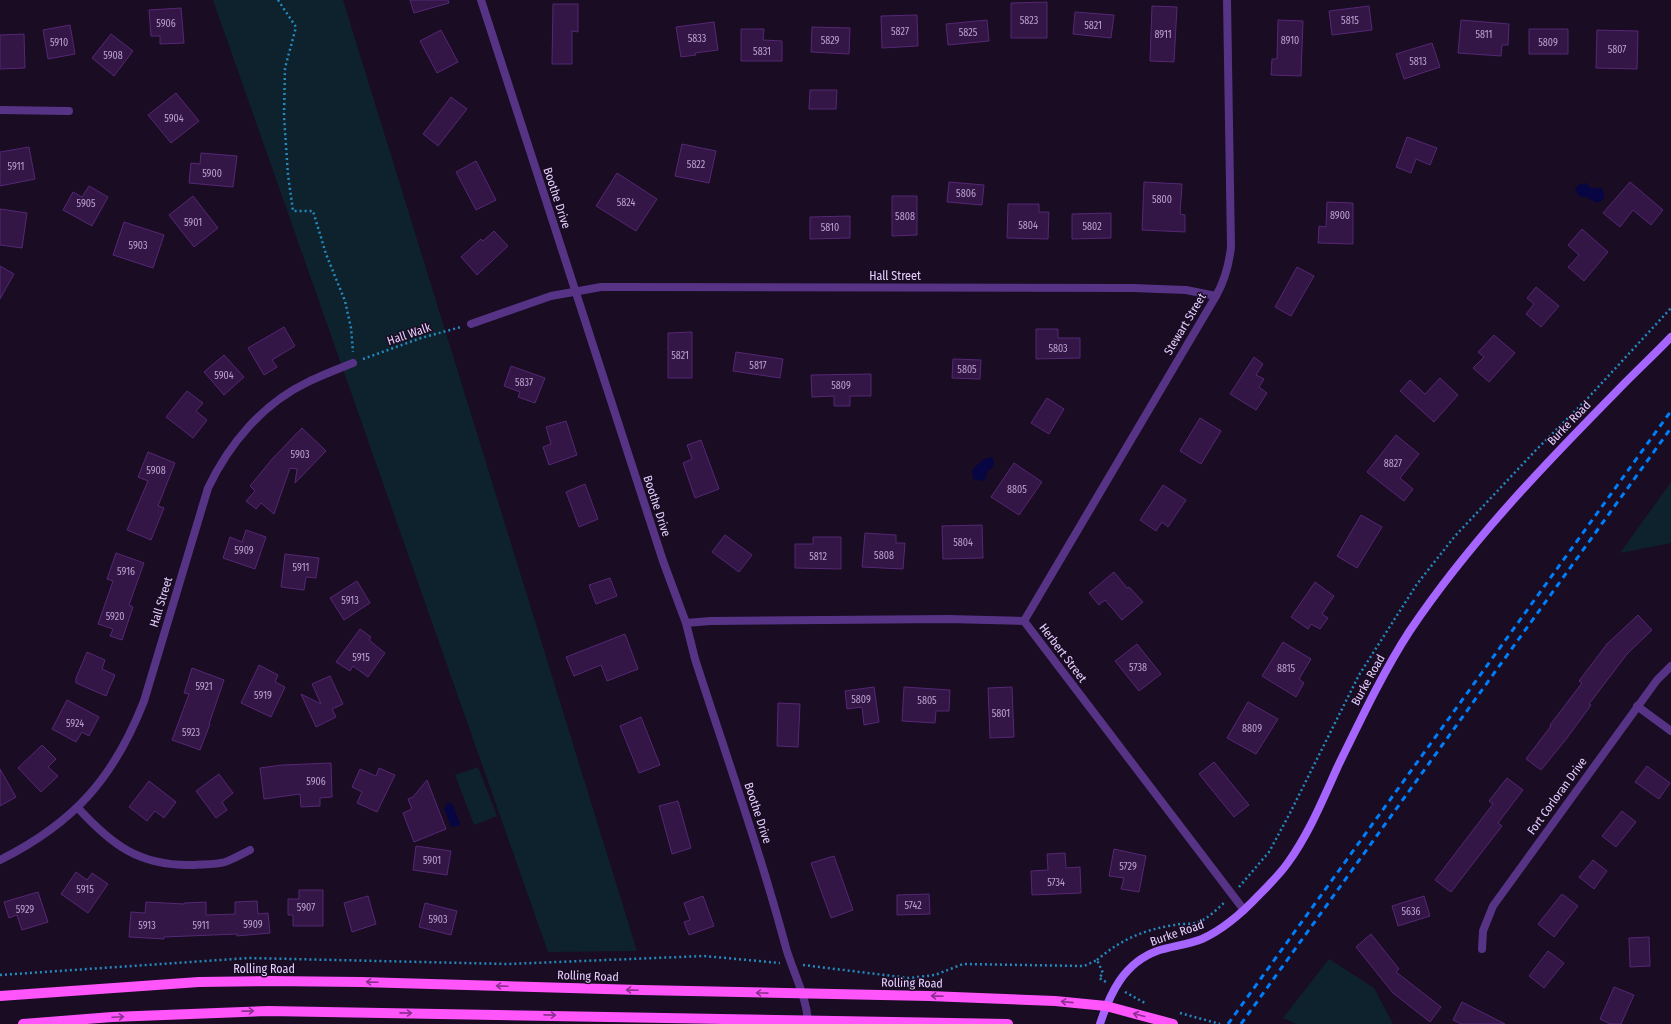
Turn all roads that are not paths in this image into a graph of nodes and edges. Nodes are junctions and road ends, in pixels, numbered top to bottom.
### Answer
1 (481, 0) edge
2 (1227, 0) edge
3 (0, 110) edge
4 (69, 111) dead end
5 (575, 292) junction
6 (1216, 296) junction
7 (471, 324) road end
8 (1671, 336) edge
9 (353, 363) road end
10 (1024, 621) junction
11 (686, 623) junction
12 (1671, 666) edge
13 (1637, 706) junction
14 (1671, 731) edge
15 (78, 808) junction
16 (250, 850) dead end
17 (0, 860) edge
18 (1244, 910) junction
19 (1482, 949) dead end
20 (801, 993) junction
21 (0, 996) edge
22 (1106, 1006) junction
23 (808, 1022) edge
24 (23, 1024) edge
25 (1008, 1024) edge
26 (1100, 1024) edge
27 (1172, 1024) edge

1 - 5 street, Boothe Drive
2 - 6 street, Stewart Street
3 - 4 street
5 - 6 street, Hall Street
5 - 7 street, Hall Street
5 - 11 street, Boothe Drive
6 - 10 street, Stewart Street
8 - 18 street, Burke Road
9 - 15 street, Hall Street
10 - 11 street, Herbert Street
10 - 18 street, Herbert Street
11 - 20 street, Boothe Drive
12 - 13 street, Fort Corloran Drive
13 - 14 street
13 - 19 street, Fort Corloran Drive
15 - 16 street
15 - 17 street, Hall Street
18 - 22 street, Burke Road
20 -> 21 main road, Rolling Road
22 -> 20 main road, Rolling Road
20 - 23 street, Boothe Drive
22 - 26 street, Burke Road
27 -> 22 main road, Rolling Road
24 -> 23 main road
23 - 25 main road

